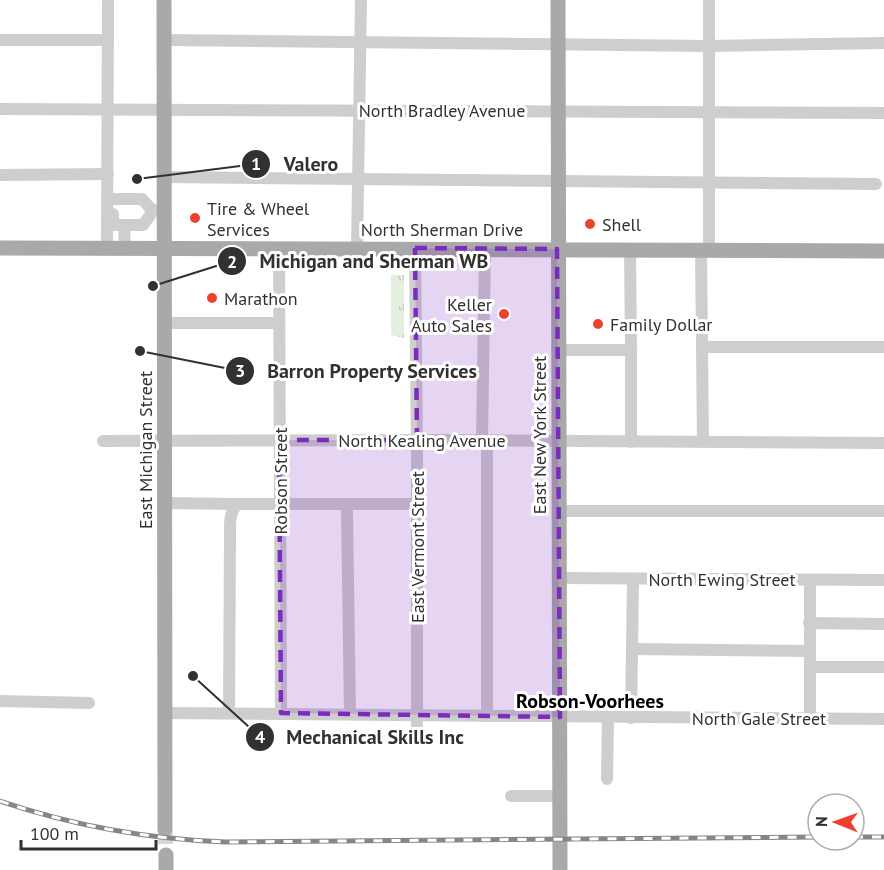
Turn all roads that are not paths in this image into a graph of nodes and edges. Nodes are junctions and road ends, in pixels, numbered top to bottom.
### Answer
1 (108, 0) edge
2 (164, 0) edge
3 (361, 0) edge
4 (558, 0) edge
5 (709, 0) edge
6 (0, 40) edge
7 (108, 40) junction
8 (164, 40) junction
9 (360, 41) junction
10 (557, 43) junction
11 (884, 43) edge
12 (708, 45) junction
13 (0, 109) edge
14 (108, 109) junction
15 (164, 109) junction
16 (359, 110) junction
17 (557, 111) junction
18 (709, 112) junction
19 (884, 113) edge
20 (108, 174) junction
21 (0, 175) edge
22 (164, 177) junction
23 (358, 178) junction
24 (557, 180) junction
25 (709, 181) junction
26 (876, 184) dead end
27 (110, 200) junction
28 (159, 211) junction
29 (115, 225) junction
30 (0, 248) edge
31 (107, 248) junction
32 (125, 248) junction
33 (165, 248) junction
34 (279, 248) junction
35 (357, 248) junction
36 (415, 248) junction
37 (484, 249) junction
38 (557, 249) junction
39 (630, 249) junction
40 (705, 250) junction
41 (884, 251) edge
42 (165, 323) junction
43 (279, 324) junction
44 (702, 347) junction
45 (884, 347) edge
46 (557, 350) junction
47 (631, 350) junction
48 (279, 440) junction
49 (417, 440) junction
50 (485, 440) junction
51 (103, 441) dead end
52 (165, 441) junction
53 (558, 441) junction
54 (631, 442) junction
55 (703, 442) junction
56 (884, 443) edge
57 (165, 503) junction
58 (237, 504) junction
59 (345, 504) junction
60 (417, 504) junction
61 (280, 505) junction
62 (559, 511) junction
63 (884, 511) edge
64 (559, 578) junction
65 (633, 579) junction
66 (810, 579) junction
67 (884, 580) edge
68 (809, 624) junction
69 (884, 624) edge
70 (632, 649) junction
71 (810, 651) junction
72 (810, 667) junction
73 (884, 667) edge
74 (0, 701) edge
75 (89, 703) dead end
76 (165, 713) junction
77 (229, 713) junction
78 (281, 713) junction
79 (350, 714) junction
80 (418, 715) junction
81 (487, 716) junction
82 (560, 717) junction
83 (608, 717) junction
84 (631, 718) junction
85 (810, 719) junction
86 (884, 719) edge
87 (417, 738) dead end
88 (607, 779) dead end
89 (511, 796) dead end
90 (560, 796) junction
91 (165, 829) tunnel mouth
92 (560, 870) edge

1 - 7 street
2 - 8 main road, East Michigan Street
3 - 9 street
4 - 10 main road, East New York Street
5 - 12 street
6 - 7 street
7 - 14 street
8 - 9 street
8 - 15 main road, East Michigan Street
9 - 10 street
9 - 16 street
10 - 12 street
10 - 17 main road, East New York Street
11 - 12 street
12 - 18 street
13 - 14 street, North Bradley Avenue
14 - 15 street, North Bradley Avenue
14 - 20 street
15 - 16 street, North Bradley Avenue
15 - 22 main road, East Michigan Street
16 - 17 street, North Bradley Avenue
16 - 23 street
17 - 18 street, North Bradley Avenue
17 - 24 main road, East New York Street
18 - 19 street, North Bradley Avenue
18 - 25 street
20 - 21 street
20 - 27 street
22 - 23 street
22 - 28 main road, East Michigan Street
23 - 24 street
23 - 35 street
24 - 25 street
24 - 38 main road, East New York Street
25 - 26 street
25 - 40 street
27 - 28 street
27 - 29 street
28 - 29 street
28 - 33 main road, East Michigan Street
29 - 31 street
29 - 32 street
30 - 31 main road, North Sherman Drive
31 - 32 main road, North Sherman Drive
32 - 33 main road, North Sherman Drive
33 - 34 main road, North Sherman Drive
33 - 42 main road, East Michigan Street
34 - 35 main road, North Sherman Drive
34 - 43 street, Robson Street
35 - 36 main road, North Sherman Drive
36 - 37 main road, North Sherman Drive
36 - 49 street, East Vermont Street
37 - 38 main road, North Sherman Drive
37 - 50 street
38 - 39 main road, North Sherman Drive
38 - 46 main road, East New York Street
39 - 40 main road, North Sherman Drive
39 - 47 street
40 - 41 main road, North Sherman Drive
40 - 44 street
42 - 43 street
42 - 52 main road, East Michigan Street
43 - 48 street, Robson Street
44 - 45 street
44 - 55 street
46 - 47 street
46 - 53 main road, East New York Street
47 - 54 street
48 - 49 street, North Kealing Avenue
48 - 52 street, North Kealing Avenue
48 - 61 street, Robson Street
49 - 50 street, North Kealing Avenue
49 - 60 street, East Vermont Street
50 - 53 street, North Kealing Avenue
50 - 81 street
51 - 52 street, North Kealing Avenue
52 - 57 main road, East Michigan Street
53 - 54 street, North Kealing Avenue
53 - 62 main road, East New York Street
54 - 55 street, North Kealing Avenue
55 - 56 street, North Kealing Avenue
57 - 58 street
57 - 76 main road, East Michigan Street
58 - 61 street
58 - 77 street
59 - 60 street
59 - 61 street
59 - 79 street
60 - 80 street, East Vermont Street
61 - 78 street, Robson Street
62 - 63 street
62 - 64 main road, East New York Street
64 - 65 street, North Ewing Street
64 - 82 main road, East New York Street
65 - 66 street, North Ewing Street
65 - 70 street
66 - 67 street, North Ewing Street
66 - 68 street
68 - 69 street
68 - 71 street
70 - 71 street
70 - 84 street
71 - 72 street
72 - 73 street
72 - 85 street
74 - 75 street
76 - 77 street, North Gale Street
76 - 91 main road, East Michigan Street
77 - 78 street, North Gale Street
78 - 79 street, North Gale Street
79 - 80 street, North Gale Street
80 - 81 street, North Gale Street
80 - 87 street, East Vermont Street
81 - 82 street, North Gale Street
82 - 83 street, North Gale Street
82 - 90 main road, East New York Street
83 - 84 street, North Gale Street
83 - 88 street
84 - 85 street, North Gale Street
85 - 86 street, North Gale Street
89 - 90 street
90 - 92 main road, East New York Street

